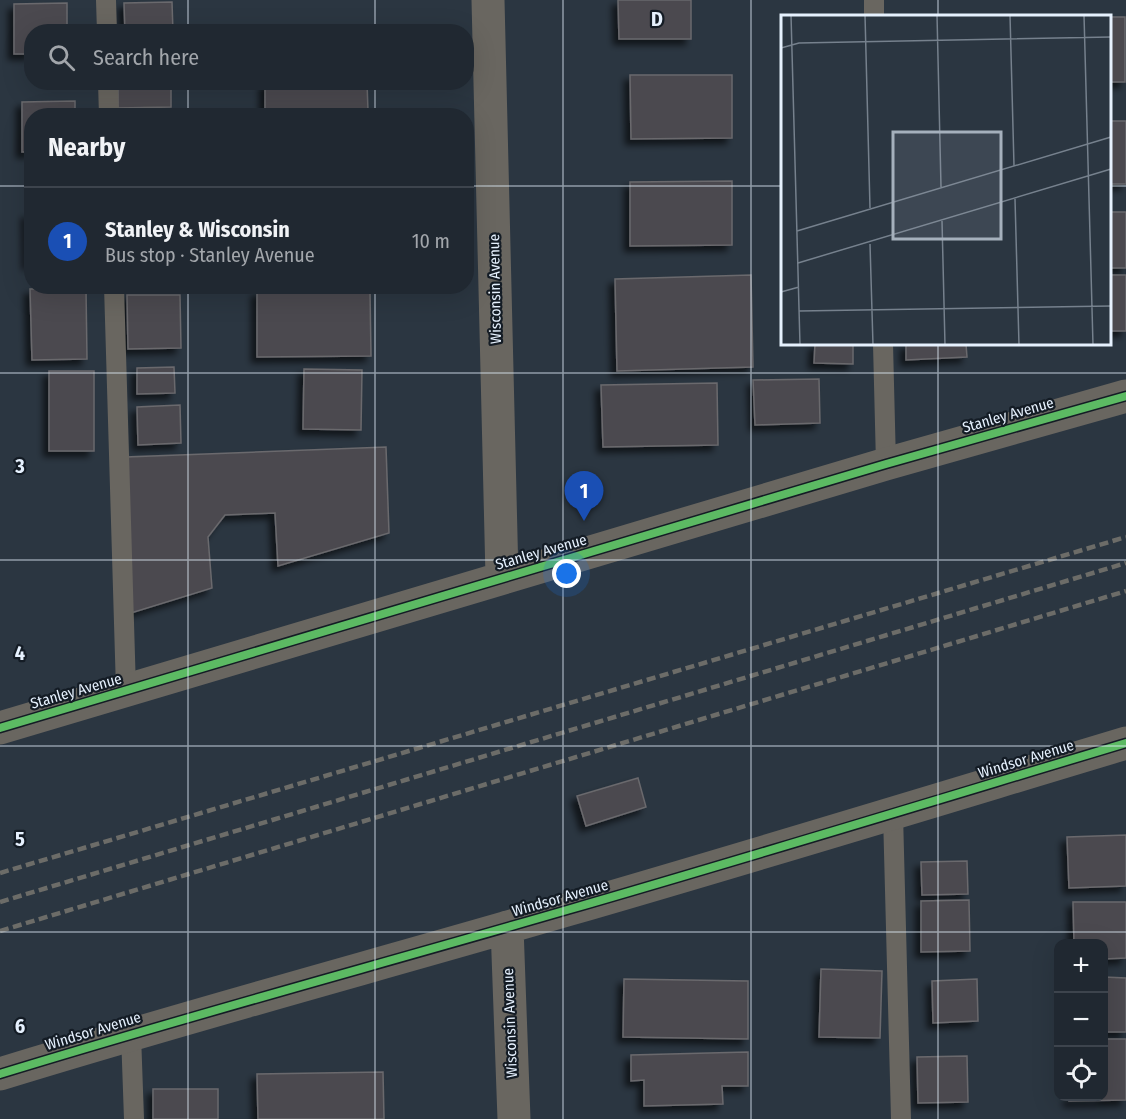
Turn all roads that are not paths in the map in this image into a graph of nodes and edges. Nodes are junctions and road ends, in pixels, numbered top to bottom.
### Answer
1 (106, 0) edge
2 (488, 0) edge
3 (873, 0) edge
4 (874, 15) edge
5 (107, 24) edge
6 (108, 90) edge
7 (109, 108) edge
8 (114, 294) edge
9 (883, 345) edge
10 (1126, 396) edge
11 (886, 464) junction
12 (502, 578) junction
13 (126, 690) junction
14 (0, 728) edge
15 (1126, 743) edge
16 (893, 814) junction
17 (507, 927) junction
18 (131, 1034) junction
19 (0, 1074) edge
20 (134, 1119) edge
21 (514, 1119) edge
22 (901, 1119) edge

1 - 5 lane
2 - 12 street, Wisconsin Avenue
3 - 4 lane
6 - 7 lane
8 - 13 lane
9 - 11 lane
10 - 11 street, Stanley Avenue
11 - 12 street, Stanley Avenue
12 - 13 street, Stanley Avenue
13 - 14 street, Stanley Avenue
15 - 16 street, Windsor Avenue
16 - 17 street, Windsor Avenue
16 - 22 lane
17 - 18 street, Windsor Avenue
17 - 21 street, Wisconsin Avenue
18 - 19 street, Windsor Avenue
18 - 20 lane

